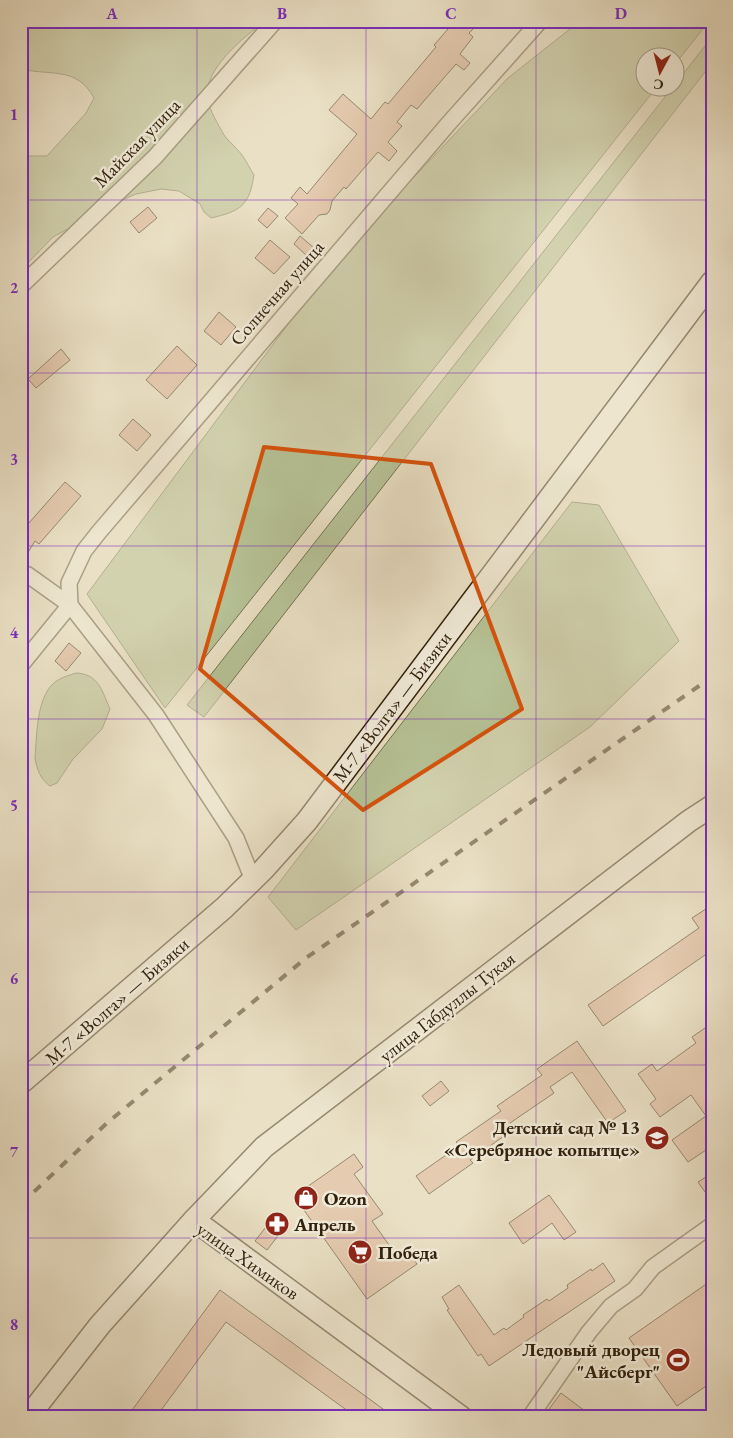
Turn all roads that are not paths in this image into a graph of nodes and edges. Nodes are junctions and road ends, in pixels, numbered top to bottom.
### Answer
1 (275, 21) edge
2 (540, 21) edge
3 (712, 282) edge
4 (21, 286) edge
5 (21, 573) edge
6 (70, 605) junction
7 (21, 665) edge
8 (712, 806) edge
9 (253, 880) junction
10 (21, 1083) edge
11 (194, 1220) junction
12 (712, 1225) edge
13 (28, 1417) edge
14 (461, 1417) edge
15 (530, 1417) edge

1 - 4 street, Майская улица
2 - 6 street, Солнечная улица
3 - 9 main road, М-7 «Волга» — Бизяки
5 - 6 street
6 - 7 street
6 - 9 street
8 - 11 main road, улица Габдуллы Тукая
9 - 10 main road, М-7 «Волга» — Бизяки
11 - 13 main road, улица Химиков
11 - 14 main road, улица Химиков
12 - 15 street

